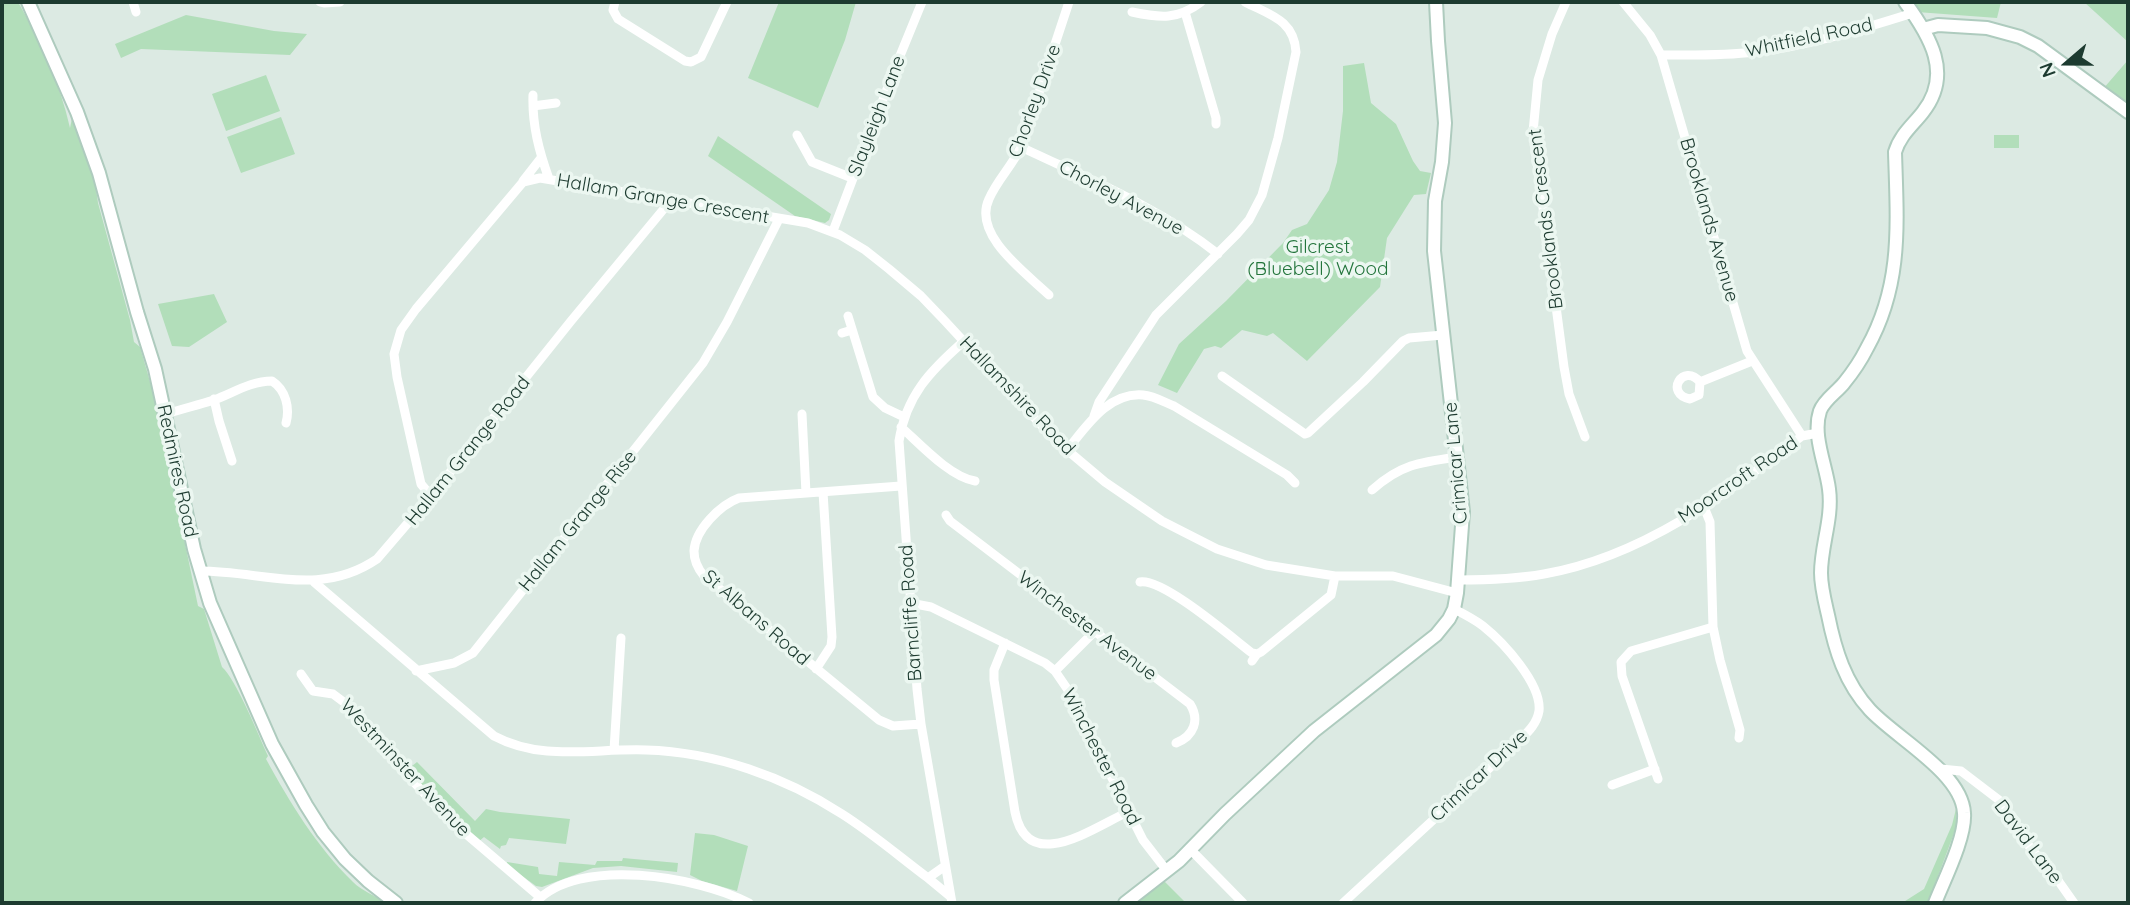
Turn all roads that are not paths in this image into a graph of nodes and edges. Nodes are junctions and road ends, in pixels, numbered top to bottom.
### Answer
1 (28, 2) edge
2 (320, 2) edge
3 (340, 2) edge
4 (615, 2) edge
5 (727, 2) edge
6 (922, 2) edge
7 (1069, 2) edge
8 (1201, 2) edge
9 (1245, 2) edge
10 (1436, 2) edge
11 (1566, 2) edge
12 (1623, 2) edge
13 (1909, 7) edge
14 (1132, 12) dead end
15 (1185, 12) junction
16 (1923, 29) junction
17 (1661, 55) junction
18 (533, 95) dead end
19 (556, 103) dead end
20 (533, 106) junction
21 (2128, 112) edge
22 (1216, 124) dead end
23 (797, 135) dead end
24 (1020, 147) junction
25 (541, 158) junction
26 (852, 178) junction
27 (549, 179) junction
28 (523, 182) junction
29 (672, 199) junction
30 (779, 219) junction
31 (833, 231) junction
32 (1218, 254) junction
33 (1049, 295) dead end
34 (848, 316) dead end
35 (852, 330) junction
36 (842, 333) dead end
37 (1443, 335) junction
38 (963, 342) junction
39 (1752, 361) junction
40 (1222, 376) dead end
41 (1700, 382) dead end
42 (1105, 393) junction
43 (214, 399) junction
44 (1108, 405) junction
45 (166, 414) junction
46 (802, 414) dead end
47 (1094, 416) junction
48 (904, 417) junction
49 (286, 423) dead end
50 (901, 428) junction
51 (1818, 433) junction
52 (1802, 436) junction
53 (1585, 437) dead end
54 (1067, 450) junction
55 (1458, 457) junction
56 (232, 461) dead end
57 (975, 481) dead end
58 (1295, 483) dead end
59 (901, 486) junction
60 (1372, 490) dead end
61 (823, 492) junction
62 (806, 493) junction
63 (431, 496) junction
64 (1704, 507) junction
65 (946, 515) dead end
66 (200, 572) junction
67 (1335, 576) junction
68 (314, 582) junction
69 (1140, 582) dead end
70 (1458, 587) junction
71 (910, 603) junction
72 (1454, 609) junction
73 (1713, 627) junction
74 (1095, 631) junction
75 (621, 638) dead end
76 (1005, 643) junction
77 (816, 669) junction
78 (416, 671) junction
79 (1055, 671) junction
80 (302, 674) dead end
81 (921, 724) junction
82 (1739, 738) dead end
83 (1176, 743) dead end
84 (614, 750) junction
85 (1941, 769) junction
86 (1612, 785) dead end
87 (1128, 812) junction
88 (1191, 850) junction
89 (945, 866) junction
90 (1167, 871) junction
91 (928, 878) junction
92 (538, 900) edge
93 (951, 900) edge
94 (396, 903) edge
95 (749, 903) edge
96 (1125, 903) edge
97 (1243, 903) edge
98 (1343, 903) edge
99 (1935, 903) edge
100 (2074, 903) edge

1 - 45 street, Redmires Road
2 - 3 street
4 - 5 street
6 - 26 street, Slayleigh Lane
7 - 24 street, Chorley Drive
8 - 15 street
9 - 32 street
10 - 37 street, Crimicar Lane
11 - 53 street, Brooklands Crescent
12 - 17 street, Brooklands Avenue
13 - 16 street
13 - 17 street, Whitfield Road
14 - 15 street
15 - 22 street
16 - 21 street
16 - 51 street
17 - 39 street, Brooklands Avenue
18 - 20 street
19 - 20 street
20 - 25 street
23 - 26 street
24 - 32 street, Chorley Avenue
24 - 33 street, Chorley Drive
25 - 27 street
25 - 28 street
26 - 31 street, Slayleigh Lane
27 - 28 street, Hallam Grange Crescent
27 - 29 street, Hallam Grange Crescent
28 - 63 street
29 - 30 street, Hallam Grange Crescent
29 - 63 street, Hallam Grange Road
30 - 31 street, Hallam Grange Crescent
30 - 78 street, Hallam Grange Rise
31 - 38 street, Hallamshire Road
32 - 42 street
34 - 35 street
35 - 36 street
35 - 48 street
37 - 40 street
37 - 55 street, Crimicar Lane
38 - 48 street, Barncliffe Road
38 - 54 street, Hallamshire Road
39 - 41 street
39 - 52 street, Brooklands Avenue
42 - 44 street
42 - 47 street
43 - 45 street
43 - 49 street
43 - 56 street
44 - 47 street
44 - 58 street
45 - 66 street, Redmires Road
46 - 62 street
47 - 54 street
48 - 50 street, Barncliffe Road
50 - 57 street
50 - 59 street, Barncliffe Road
51 - 52 street, Moorcroft Road
51 - 85 street
52 - 64 street, Moorcroft Road
54 - 67 street, Hallamshire Road
55 - 60 street
55 - 70 street, Crimicar Lane
59 - 61 street, St Albans Road
59 - 71 street, Barncliffe Road
61 - 62 street, St Albans Road
61 - 77 street
62 - 77 street, St Albans Road
63 - 68 street, Hallam Grange Road
64 - 70 street, Moorcroft Road
64 - 73 street
65 - 74 street, Winchester Avenue
66 - 68 street, Hallam Grange Road
66 - 94 street, Redmires Road
67 - 69 street
67 - 70 street, Hallamshire Road
68 - 78 street
70 - 72 street, Crimicar Lane
71 - 76 street, Winchester Road
71 - 81 street, Barncliffe Road
72 - 88 street, Crimicar Lane
72 - 98 street, Crimicar Drive
73 - 82 street
73 - 86 street
74 - 79 street
74 - 83 street, Winchester Avenue
75 - 84 street
76 - 79 street, Winchester Road
76 - 87 street
77 - 81 street, St Albans Road
78 - 84 street
79 - 87 street, Winchester Road
80 - 92 street, Westminster Avenue
81 - 89 street, Barncliffe Road
84 - 91 street
85 - 99 street
85 - 100 street, David Lane
87 - 90 street, Winchester Road
88 - 90 street, Crimicar Lane
88 - 97 street
89 - 91 street
89 - 93 street, Barncliffe Road
90 - 96 street, Crimicar Lane
91 - 93 street
92 - 95 street

